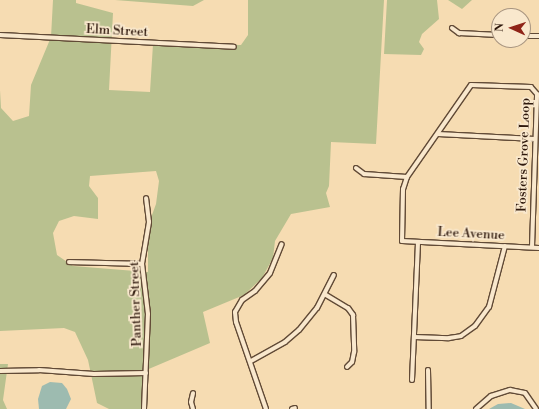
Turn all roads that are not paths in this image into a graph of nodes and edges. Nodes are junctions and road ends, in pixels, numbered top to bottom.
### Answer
1 (452, 28) dead end
2 (0, 35) edge
3 (491, 35) edge
4 (234, 46) dead end
5 (438, 134) junction
6 (535, 139) junction
7 (356, 168) dead end
8 (407, 177) junction
9 (146, 198) dead end
10 (402, 241) joint
11 (418, 242) junction
12 (282, 244) dead end
13 (505, 246) junction
14 (532, 247) junction
15 (539, 249) edge
16 (69, 262) dead end
17 (142, 264) junction
18 (334, 275) dead end
19 (326, 295) junction
20 (414, 337) junction
21 (251, 361) junction
22 (347, 367) dead end
23 (428, 370) dead end
24 (0, 371) edge
25 (146, 373) junction
26 (412, 380) dead end
27 (193, 393) dead end
28 (144, 409) edge
29 (193, 409) edge
30 (266, 409) edge
31 (429, 409) edge
32 (476, 409) edge
33 (536, 409) edge

1 - 3 street
2 - 4 street, Elm Street
5 - 6 street
5 - 6 street, Fosters Grove Loop
5 - 8 street, Fosters Grove Loop
6 - 14 street, Fosters Grove Loop
7 - 8 street
8 - 10 street, Fosters Grove Loop
9 - 17 street, Panther Street
10 - 11 street, Lee Avenue
11 - 13 street, Lee Avenue
11 - 20 street
12 - 21 street
13 - 14 street, Lee Avenue
13 - 20 street
14 - 15 street, Lee Avenue
16 - 17 street
17 - 25 street, Panther Street
18 - 19 street
19 - 21 street
19 - 22 street
20 - 26 street
21 - 30 street
23 - 31 street
24 - 25 street
25 - 28 street, Panther Street
27 - 29 street
32 - 33 street

